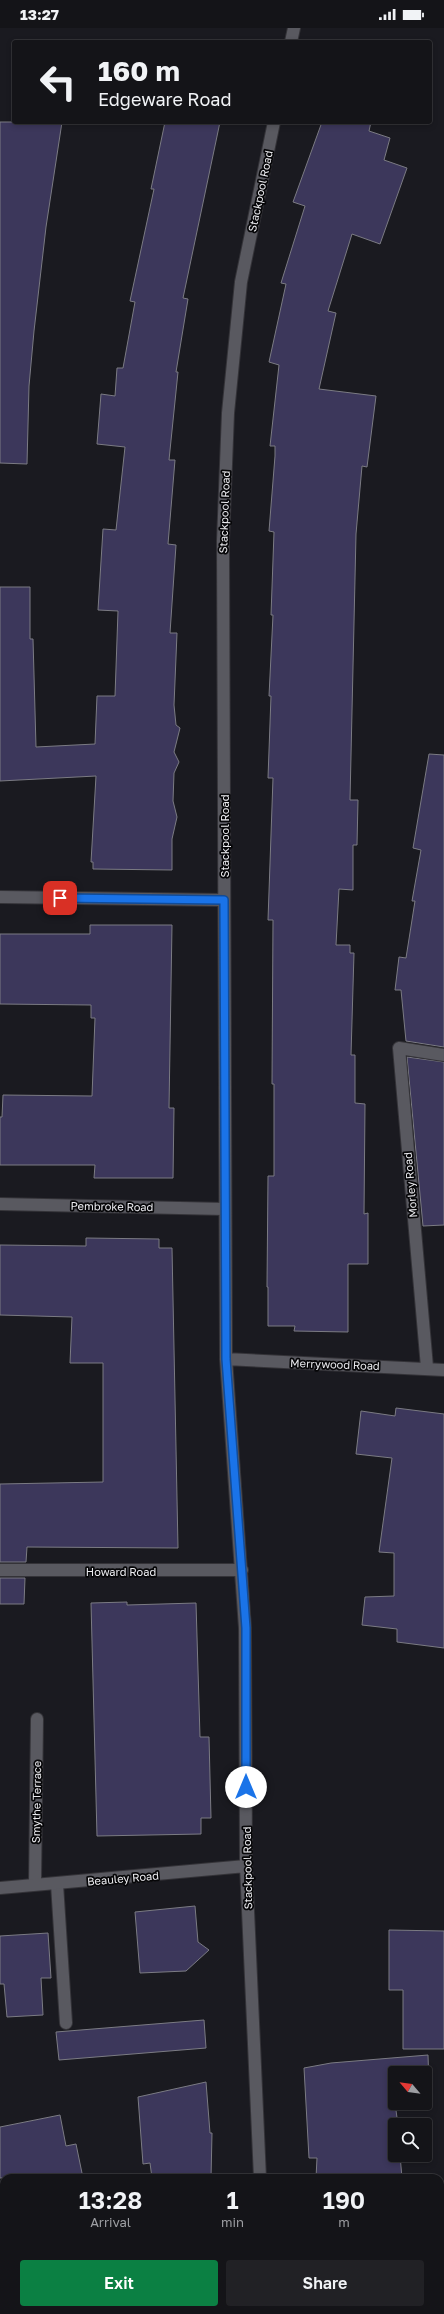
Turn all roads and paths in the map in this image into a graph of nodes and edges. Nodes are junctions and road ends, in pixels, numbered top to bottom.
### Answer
1 (294, 28) edge
2 (291, 40) edge
3 (274, 124) edge
4 (0, 897) edge
5 (224, 900) junction
6 (444, 1055) edge
7 (0, 1204) edge
8 (224, 1209) junction
9 (226, 1359) junction
10 (427, 1368) junction
11 (444, 1370) edge
12 (0, 1570) edge
13 (242, 1570) junction
14 (37, 1719) dead end
15 (246, 1866) junction
16 (35, 1884) junction
17 (57, 1884) junction
18 (0, 1888) edge
19 (66, 2023) dead end
20 (260, 2174) edge

1 - 2 street
3 - 5 street, Stackpool Road
4 - 5 street
5 - 8 street, Stackpool Road
6 - 10 street, Morley Road
7 - 8 street, Pembroke Road
8 - 9 street, Stackpool Road
9 - 10 street, Merrywood Road
9 - 13 street, Stackpool Road
10 - 11 street, Merrywood Road
12 - 13 street, Howard Road
13 - 15 street, Stackpool Road
14 - 16 street, Smythe Terrace
15 - 17 street, Beauley Road
15 - 20 street, Stackpool Road
16 - 17 street, Beauley Road
16 - 18 street, Beauley Road
17 - 19 street

